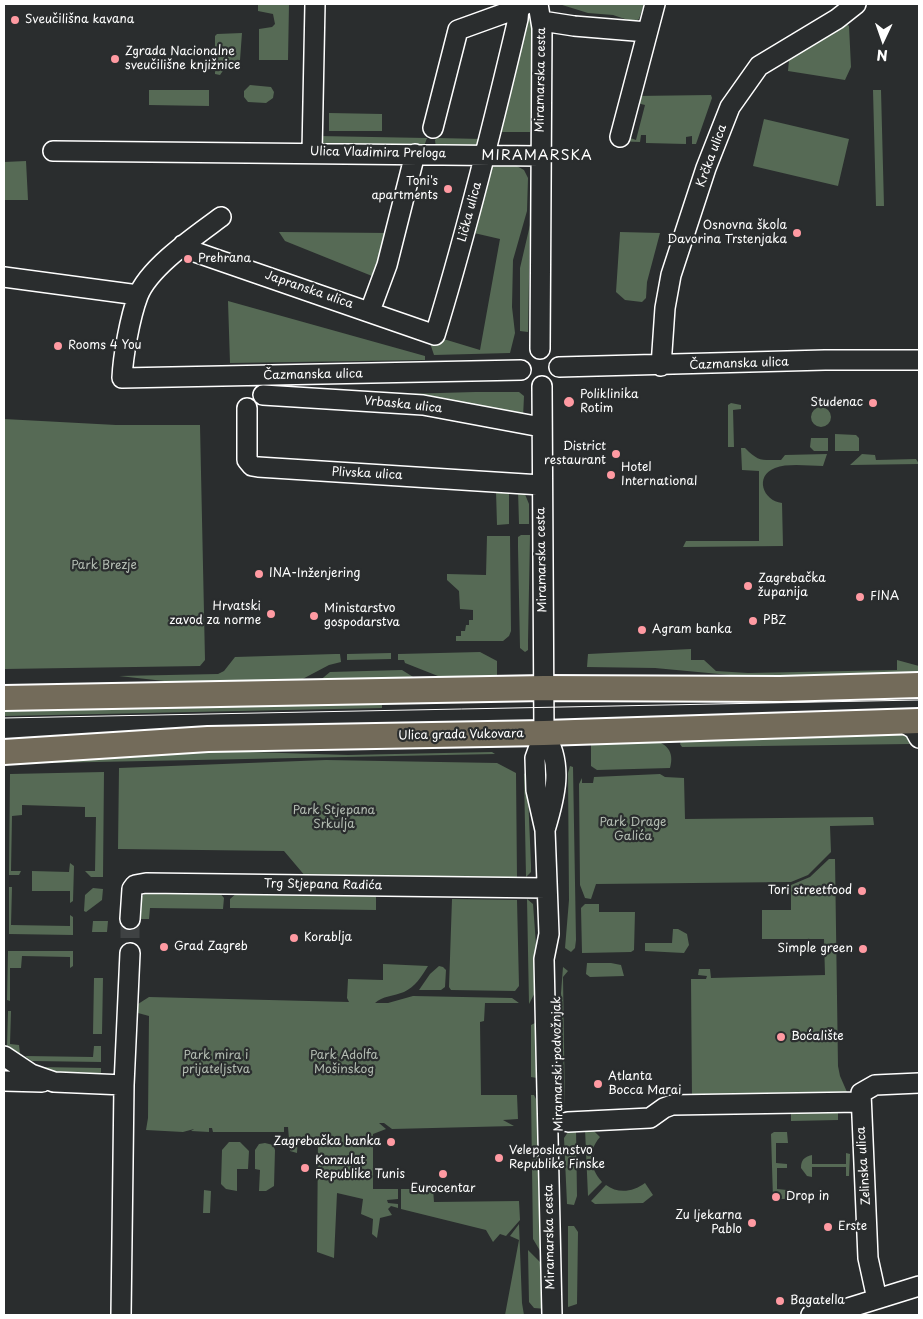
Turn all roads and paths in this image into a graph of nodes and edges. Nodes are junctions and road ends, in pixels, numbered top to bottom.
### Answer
1 (315, 4) edge
2 (654, 4) edge
3 (856, 4) edge
4 (522, 6) edge
5 (540, 12) edge
6 (647, 32) junction
7 (433, 128) dead end
8 (620, 137) dead end
9 (53, 151) dead end
10 (312, 152) junction
11 (415, 154) junction
12 (485, 155) junction
13 (540, 156) junction
14 (221, 217) dead end
15 (183, 245) junction
16 (4, 276) edge
17 (138, 295) junction
18 (370, 311) junction
19 (435, 335) joint
20 (540, 349) junction
21 (919, 360) edge
22 (661, 366) junction
23 (559, 367) junction
24 (521, 370) junction
25 (542, 386) junction
26 (263, 394) dead end
27 (247, 408) dead end
28 (541, 426) junction
29 (541, 485) junction
30 (919, 685) edge
31 (544, 688) junction
32 (4, 689) edge
33 (4, 698) edge
34 (34, 698) junction
35 (911, 721) edge
36 (544, 733) junction
37 (919, 738) edge
38 (4, 752) edge
39 (546, 888) junction
40 (130, 919) tunnel mouth
41 (549, 934) junction
42 (130, 953) tunnel mouth
43 (4, 1056) edge
44 (4, 1081) edge
45 (54, 1082) junction
46 (919, 1083) edge
47 (124, 1085) junction
48 (860, 1102) junction
49 (568, 1122) dead end
50 (919, 1286) edge
51 (877, 1299) junction
52 (121, 1315) edge
53 (552, 1315) edge
54 (563, 1315) edge
55 (811, 1315) edge

1 - 10 street
2 - 6 street
3 - 22 street, Krčka ulica
4 - 7 street
4 - 12 street, Lička ulica
5 - 6 street
5 - 13 street, Miramarska cesta
6 - 8 street
9 - 10 street, Ulica Vladimira Preloga
10 - 11 street, Ulica Vladimira Preloga
11 - 12 street, Ulica Vladimira Preloga
11 - 18 street
12 - 13 street, Ulica Vladimira Preloga
12 - 19 street, Lička ulica
13 - 20 street, Miramarska cesta
14 - 15 street
15 - 17 street
15 - 18 street, Japranska ulica
16 - 17 street
17 - 24 street, Čazmanska ulica
18 - 19 street, Japranska ulica
20 - 23 street
20 - 24 street
21 - 22 street, Čazmanska ulica
22 - 23 street, Čazmanska ulica
23 - 25 street
24 - 25 street
25 - 28 street, Miramarska cesta
26 - 28 street, Vrbaska ulica
27 - 29 street, Plivska ulica
28 - 29 street, Miramarska cesta
29 - 31 street, Miramarska cesta
30 - 31 main road
31 - 34 main road
31 - 36 street, Miramarska cesta
32 - 34 main road
33 - 34 main road
35 - 36 main road, Ulica grada Vukovara
35 - 37 street
36 - 38 main road, Ulica grada Vukovara
36 - 39 street, Miramarska cesta
39 - 40 street, Trg Stjepana Radića
39 - 41 street, Miramarska cesta
41 - 53 street, Miramarska cesta
41 - 54 street, Miramarski podvožnjak
42 - 47 street
43 - 45 street
44 - 45 street
45 - 47 street
46 - 48 street
47 - 52 street
48 - 49 street
48 - 51 street, Zelinska ulica
50 - 51 street
51 - 55 street

